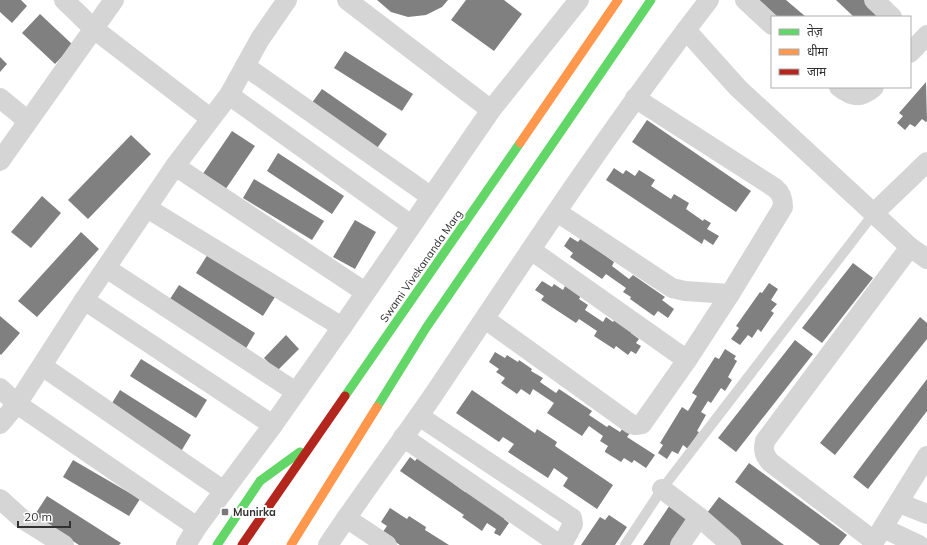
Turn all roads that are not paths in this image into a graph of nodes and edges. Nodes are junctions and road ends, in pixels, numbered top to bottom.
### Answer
1 (64, 0) edge
2 (114, 0) edge
3 (286, 0) edge
4 (347, 0) edge
5 (579, 0) edge
6 (618, 0) edge
7 (651, 0) edge
8 (709, 0) edge
9 (745, 0) edge
10 (874, 0) edge
11 (891, 16) edge
12 (771, 24) edge
13 (94, 29) junction
14 (686, 30) junction
15 (245, 66) junction
16 (840, 88) edge
17 (873, 88) edge
18 (229, 95) junction
19 (0, 98) edge
20 (636, 98) junction
21 (490, 110) junction
22 (210, 118) junction
23 (28, 121) junction
24 (0, 160) edge
25 (927, 162) edge
26 (175, 166) junction
27 (430, 196) junction
28 (147, 208) junction
29 (557, 212) junction
30 (874, 213) junction
31 (410, 225) junction
32 (910, 247) junction
33 (531, 250) junction
34 (927, 259) edge
35 (106, 268) junction
36 (365, 292) junction
37 (730, 294) junction
38 (84, 300) junction
39 (484, 319) junction
40 (342, 327) junction
41 (687, 360) junction
42 (42, 366) junction
43 (0, 388) edge
44 (296, 392) junction
45 (17, 404) junction
46 (419, 416) junction
47 (0, 424) edge
48 (273, 425) junction
49 (403, 438) junction
50 (314, 442) junction
51 (927, 456) edge
52 (662, 489) junction
53 (224, 491) junction
54 (0, 499) edge
55 (899, 503) junction
56 (927, 514) edge
57 (699, 517) junction
58 (21, 518) junction
59 (346, 518) junction
60 (197, 527) junction
61 (876, 538) edge
62 (48, 545) edge
63 (64, 545) edge
64 (186, 545) edge
65 (217, 545) edge
66 (242, 545) edge
67 (291, 545) edge
68 (328, 545) edge
69 (387, 545) edge
70 (561, 545) edge
71 (625, 545) edge
72 (680, 545) edge
73 (731, 545) edge
74 (919, 545) edge

1 - 13 street
2 - 13 street
3 - 15 street
4 - 21 street
5 - 21 street
6 - 50 street, Swami Vivekananda Marg
7 - 67 street
8 - 14 street
9 - 12 street
10 - 11 street
13 - 22 street
13 - 23 street
14 - 20 street
14 - 30 street
15 - 18 street
15 - 27 street
16 - 17 street
18 - 22 street
18 - 31 street
19 - 23 street
20 - 29 street
20 - 37 street
21 - 27 street
22 - 26 street
23 - 24 street
25 - 30 street
26 - 28 street
26 - 36 street
27 - 31 street
28 - 35 street
28 - 40 street
29 - 33 street
29 - 37 street
30 - 32 street
30 - 52 lane
31 - 36 street
32 - 34 street
32 - 61 street
33 - 39 street
33 - 41 street
35 - 38 street
35 - 44 street
36 - 40 street
37 - 41 street
38 - 42 street
38 - 48 street
39 - 41 street
39 - 46 street
40 - 44 street
42 - 45 street
42 - 53 street
43 - 45 street
44 - 48 street
45 - 47 street
45 - 60 street
46 - 49 street
46 - 70 street
48 - 53 street
49 - 59 street
49 - 70 street
50 - 65 street
50 - 66 street, Swami Vivekananda Marg
51 - 55 street
52 - 57 street
52 - 71 lane
53 - 60 street
54 - 58 street
55 - 56 street
55 - 61 street
57 - 72 street
57 - 73 street
58 - 62 street
58 - 63 street
59 - 68 street
59 - 69 street
60 - 64 street
61 - 74 street

